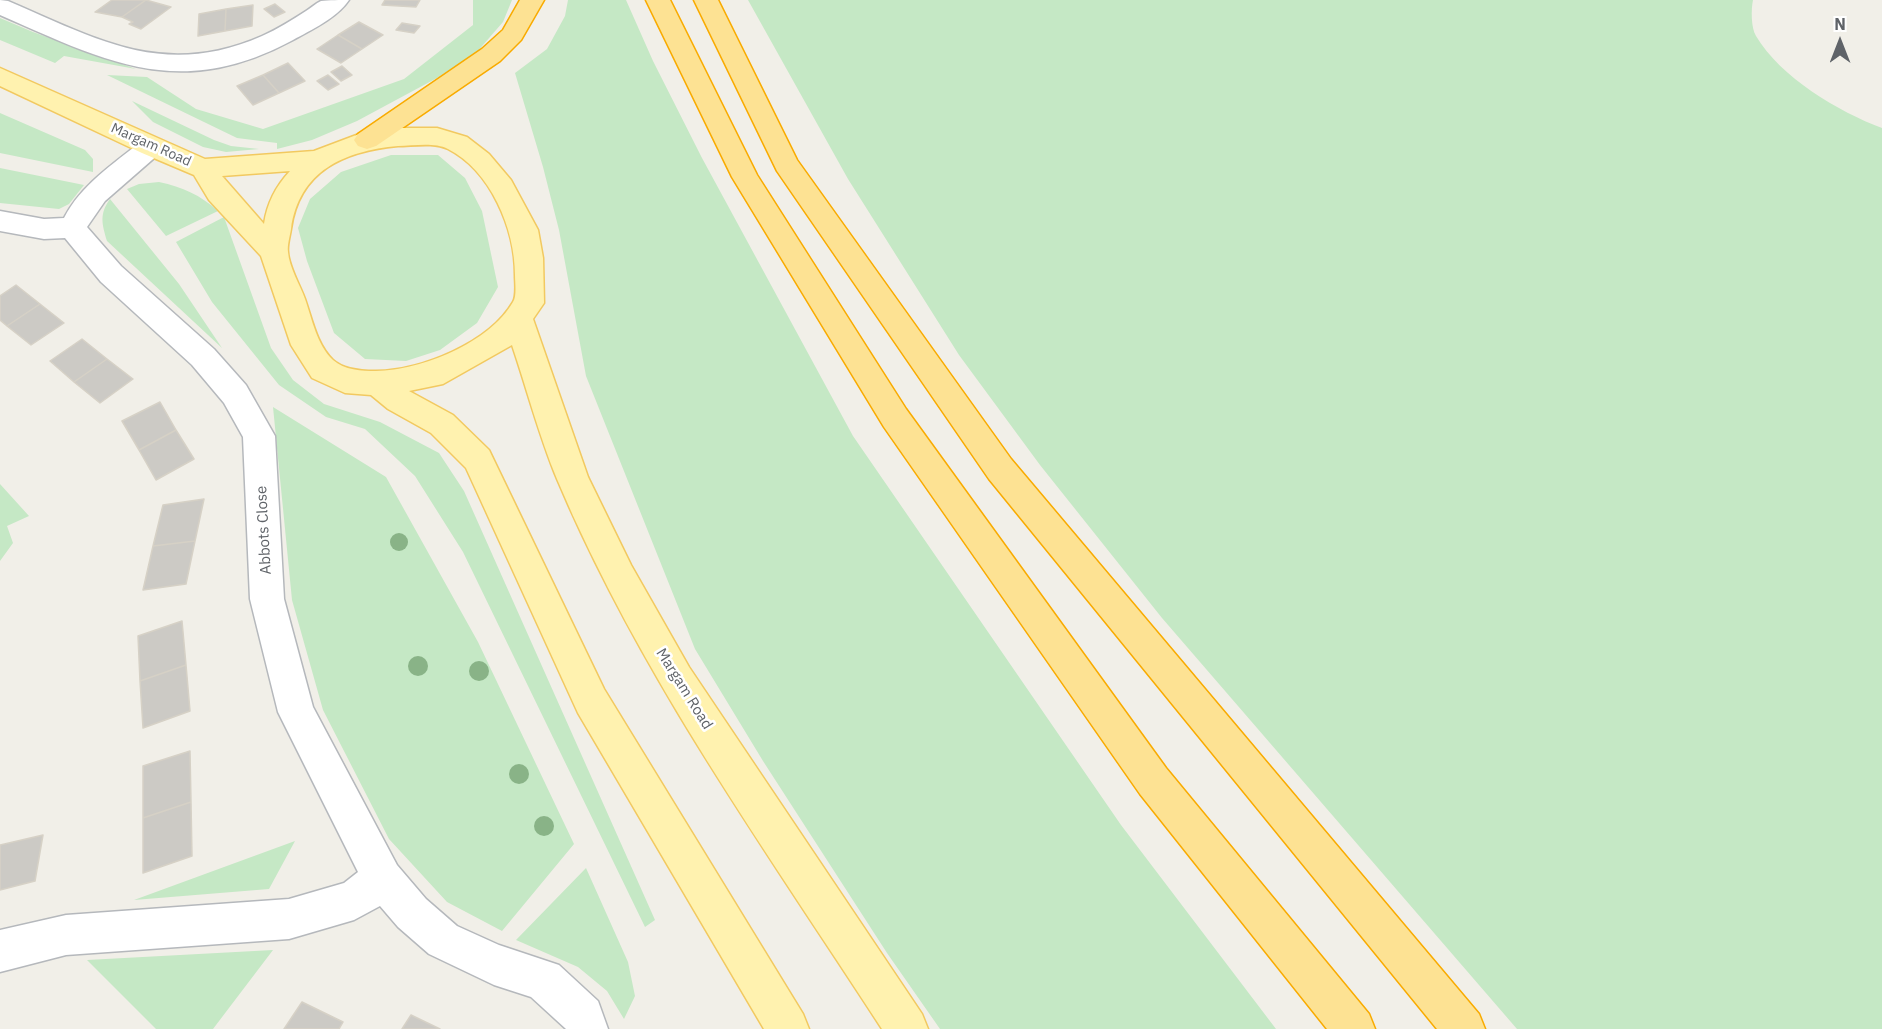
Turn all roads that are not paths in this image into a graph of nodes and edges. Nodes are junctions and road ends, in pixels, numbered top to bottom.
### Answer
1 (337, 0) edge
2 (532, 0) edge
3 (658, 0) edge
4 (706, 0) edge
5 (0, 6) edge
6 (0, 76) edge
7 (367, 140) junction
8 (151, 147) junction
9 (317, 160) junction
10 (203, 168) junction
11 (0, 221) edge
12 (73, 228) junction
13 (274, 252) junction
14 (518, 318) junction
15 (378, 383) junction
16 (383, 879) junction
17 (0, 951) edge
18 (587, 1029) edge
19 (788, 1029) edge
20 (907, 1029) edge
21 (1354, 1029) edge
22 (1464, 1029) edge

1 - 5 street
2 - 7 highway
3 - 21 highway
4 - 22 highway
6 - 8 main road, Margam Road
7 - 9 main road
7 - 14 main road
8 - 10 main road, Margam Road
8 - 12 street
9 - 10 main road
9 - 13 main road
10 - 13 main road, Margam Road
11 - 12 street
12 - 16 street, Abbots Close
13 - 15 main road
14 - 15 main road
14 - 20 main road, Margam Road
15 - 19 main road
16 - 17 street
16 - 18 street, Abbots Close

